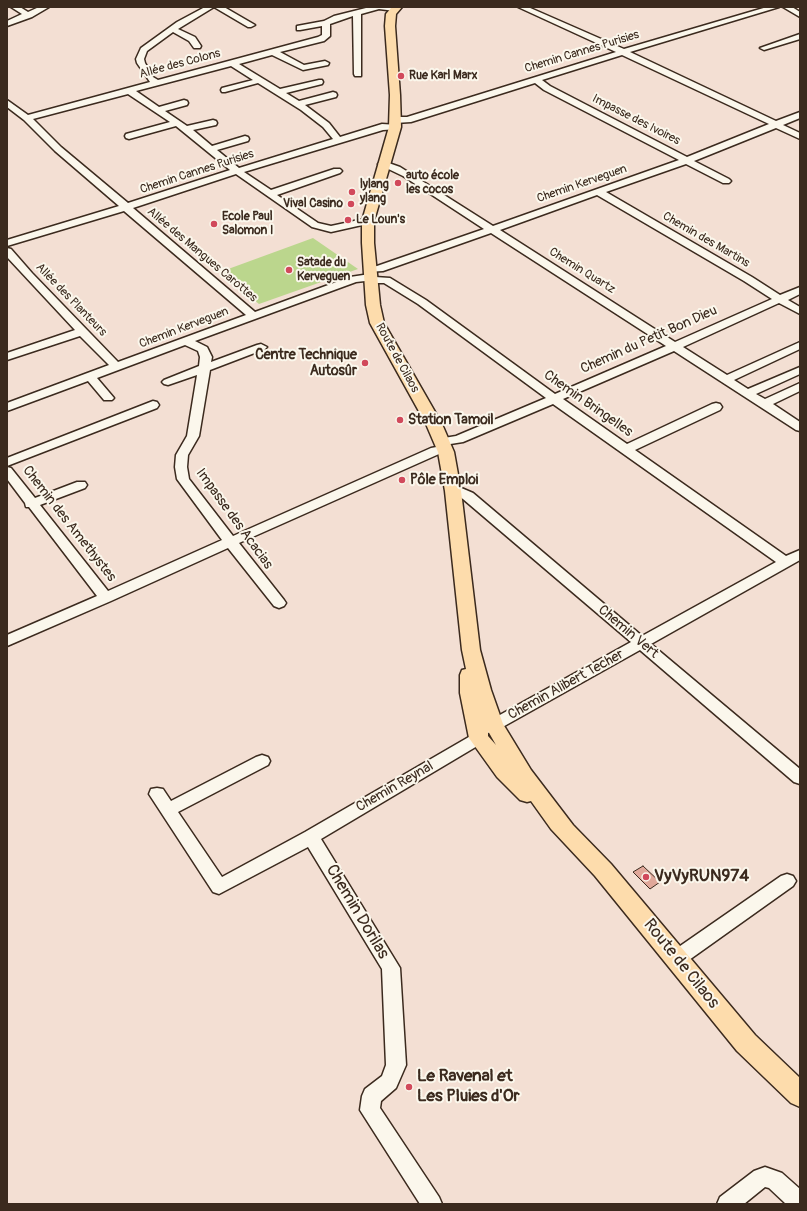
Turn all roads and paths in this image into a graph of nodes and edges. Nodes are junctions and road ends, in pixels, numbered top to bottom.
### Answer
1 (15, 7) edge
2 (45, 7) edge
3 (211, 7) edge
4 (218, 7) edge
5 (379, 7) edge
6 (522, 7) edge
7 (775, 7) edge
8 (787, 7) edge
9 (396, 8) edge
10 (357, 12) junction
11 (29, 15) junction
12 (800, 15) edge
13 (328, 20) junction
14 (7, 24) edge
15 (251, 25) dead end
16 (300, 28) dead end
17 (173, 29) junction
18 (800, 36) edge
19 (197, 46) dead end
20 (764, 48) dead end
21 (273, 52) junction
22 (623, 52) junction
23 (232, 63) junction
24 (325, 63) dead end
25 (358, 74) dead end
26 (535, 79) junction
27 (260, 80) junction
28 (319, 82) dead end
29 (156, 83) junction
30 (128, 90) junction
31 (225, 90) dead end
32 (279, 92) junction
33 (7, 103) edge
34 (184, 103) dead end
35 (298, 104) junction
36 (158, 110) junction
37 (307, 110) junction
38 (800, 115) edge
39 (27, 118) junction
40 (177, 123) junction
41 (213, 123) dead end
42 (395, 124) junction
43 (775, 124) junction
44 (186, 129) junction
45 (230, 135) dead end
46 (129, 136) dead end
47 (800, 136) edge
48 (245, 139) dead end
49 (339, 141) junction
50 (204, 142) junction
51 (211, 149) junction
52 (687, 160) junction
53 (383, 164) junction
54 (237, 171) junction
55 (337, 171) dead end
56 (726, 181) dead end
57 (598, 192) junction
58 (270, 194) junction
59 (126, 207) junction
60 (368, 220) junction
61 (492, 229) junction
62 (7, 244) edge
63 (7, 251) edge
64 (370, 276) junction
65 (800, 290) edge
66 (779, 299) junction
67 (800, 311) edge
68 (254, 316) junction
69 (83, 331) junction
70 (187, 342) junction
71 (800, 345) edge
72 (676, 346) junction
73 (261, 347) dead end
74 (7, 357) edge
75 (116, 367) junction
76 (204, 369) junction
77 (800, 370) edge
78 (91, 377) junction
79 (727, 379) junction
80 (168, 382) dead end
81 (800, 386) edge
82 (748, 393) junction
83 (108, 398) dead end
84 (553, 398) junction
85 (765, 404) junction
86 (153, 405) dead end
87 (7, 407) edge
88 (716, 407) dead end
89 (800, 427) edge
90 (443, 445) junction
91 (626, 449) junction
92 (7, 462) edge
93 (7, 471) edge
94 (81, 485) dead end
95 (453, 491) junction
96 (32, 504) junction
97 (231, 543) junction
98 (800, 554) edge
99 (786, 562) junction
100 (106, 598) junction
101 (279, 603) dead end
102 (7, 641) edge
103 (641, 643) junction
104 (484, 731) junction
105 (262, 761) dead end
106 (800, 778) edge
107 (157, 794) dead end
108 (168, 810) junction
109 (311, 837) junction
110 (787, 881) dead end
111 (676, 959) junction
112 (800, 1095) edge
113 (800, 1203) edge
114 (432, 1204) edge
115 (727, 1204) edge

1 - 11 street
2 - 11 street
3 - 17 street
4 - 15 street
5 - 9 street
5 - 10 street
6 - 22 street
7 - 22 street, Chemin Cannes Purisies
8 - 12 street
9 - 42 main road, Route de Cilaos
10 - 13 street
10 - 25 street
11 - 14 street
13 - 16 street
13 - 21 street, Allée des Colons
17 - 19 street
17 - 29 street
18 - 20 street
21 - 23 street, Allée des Colons
21 - 24 street
22 - 26 street, Chemin Cannes Purisies
22 - 43 street
23 - 27 street
23 - 29 street, Allée des Colons
26 - 42 street, Chemin Cannes Purisies
26 - 52 street, Impasse des Ivoires
27 - 31 street
27 - 32 street
28 - 32 street
29 - 30 street, Allée des Colons
30 - 36 street
30 - 39 street, Allée des Colons
32 - 35 street
33 - 39 street, Allée des Mangues Carottes
34 - 36 street
35 - 37 street
35 - 37 street
36 - 40 street
37 - 49 street
38 - 43 street, Chemin Kerveguen
39 - 59 street, Allée des Mangues Carottes
40 - 44 street
40 - 46 street
41 - 44 street
42 - 49 street, Chemin Cannes Purisies
42 - 53 main road, Route de Cilaos
43 - 47 street
43 - 52 street, Chemin Kerveguen
44 - 50 street
45 - 50 street
48 - 51 street
49 - 54 street, Chemin Cannes Purisies
50 - 51 street
51 - 54 street
52 - 56 street, Impasse des Ivoires
52 - 57 street, Chemin Kerveguen
53 - 60 main road, Route de Cilaos
53 - 61 street, Chemin Quartz
54 - 58 street
54 - 59 street, Chemin Cannes Purisies
55 - 58 street
57 - 61 street, Chemin Kerveguen
57 - 66 street, Chemin des Martins
58 - 60 street
59 - 62 street, Chemin Cannes Purisies
59 - 68 street, Allée des Mangues Carottes
60 - 64 main road, Route de Cilaos
61 - 64 street, Chemin Kerveguen
61 - 72 street, Chemin Quartz
63 - 69 street, Allée des Planteurs
64 - 68 street, Chemin Kerveguen
64 - 84 street, Chemin Bringelles
64 - 90 main road, Route de Cilaos
65 - 66 street, Chemin du Petit Bon Dieu
66 - 67 street, Chemin des Martins
66 - 72 street, Chemin du Petit Bon Dieu
68 - 70 street, Chemin Kerveguen
69 - 74 street
69 - 75 street, Allée des Planteurs
70 - 75 street, Chemin Kerveguen
70 - 76 street, Impasse des Acacias
71 - 79 street
72 - 79 street, Chemin Quartz
72 - 84 street, Chemin du Petit Bon Dieu
73 - 76 street
75 - 78 street, Chemin Kerveguen
76 - 80 street
76 - 97 street, Impasse des Acacias
77 - 82 street
78 - 83 street
78 - 87 street, Chemin Kerveguen
79 - 82 street, Chemin Quartz
81 - 85 street
82 - 85 street, Chemin Quartz
84 - 90 street, Chemin du Petit Bon Dieu
84 - 91 street, Chemin Bringelles
85 - 89 street, Chemin Quartz
86 - 92 street
88 - 91 street
90 - 95 main road, Route de Cilaos
90 - 97 street, Chemin du Petit Bon Dieu
91 - 99 street, Chemin Bringelles
93 - 96 street, Chemin des Amethystes
94 - 96 street
95 - 103 street, Chemin Vert
95 - 104 main road, Route de Cilaos
96 - 100 street, Chemin des Amethystes
97 - 100 street, Chemin du Petit Bon Dieu
97 - 101 street, Impasse des Acacias
98 - 99 street, Chemin Alibert Techer
99 - 103 street, Chemin Alibert Techer
100 - 102 street, Chemin du Petit Bon Dieu
103 - 104 street, Chemin Alibert Techer
103 - 106 street, Chemin Vert
104 - 109 street, Chemin Reynal
104 - 111 main road, Route de Cilaos
105 - 108 street
107 - 108 street
108 - 109 street, Chemin Reynal
109 - 114 street, Chemin Dorilas
110 - 111 street
111 - 112 main road, Route de Cilaos
113 - 115 street

